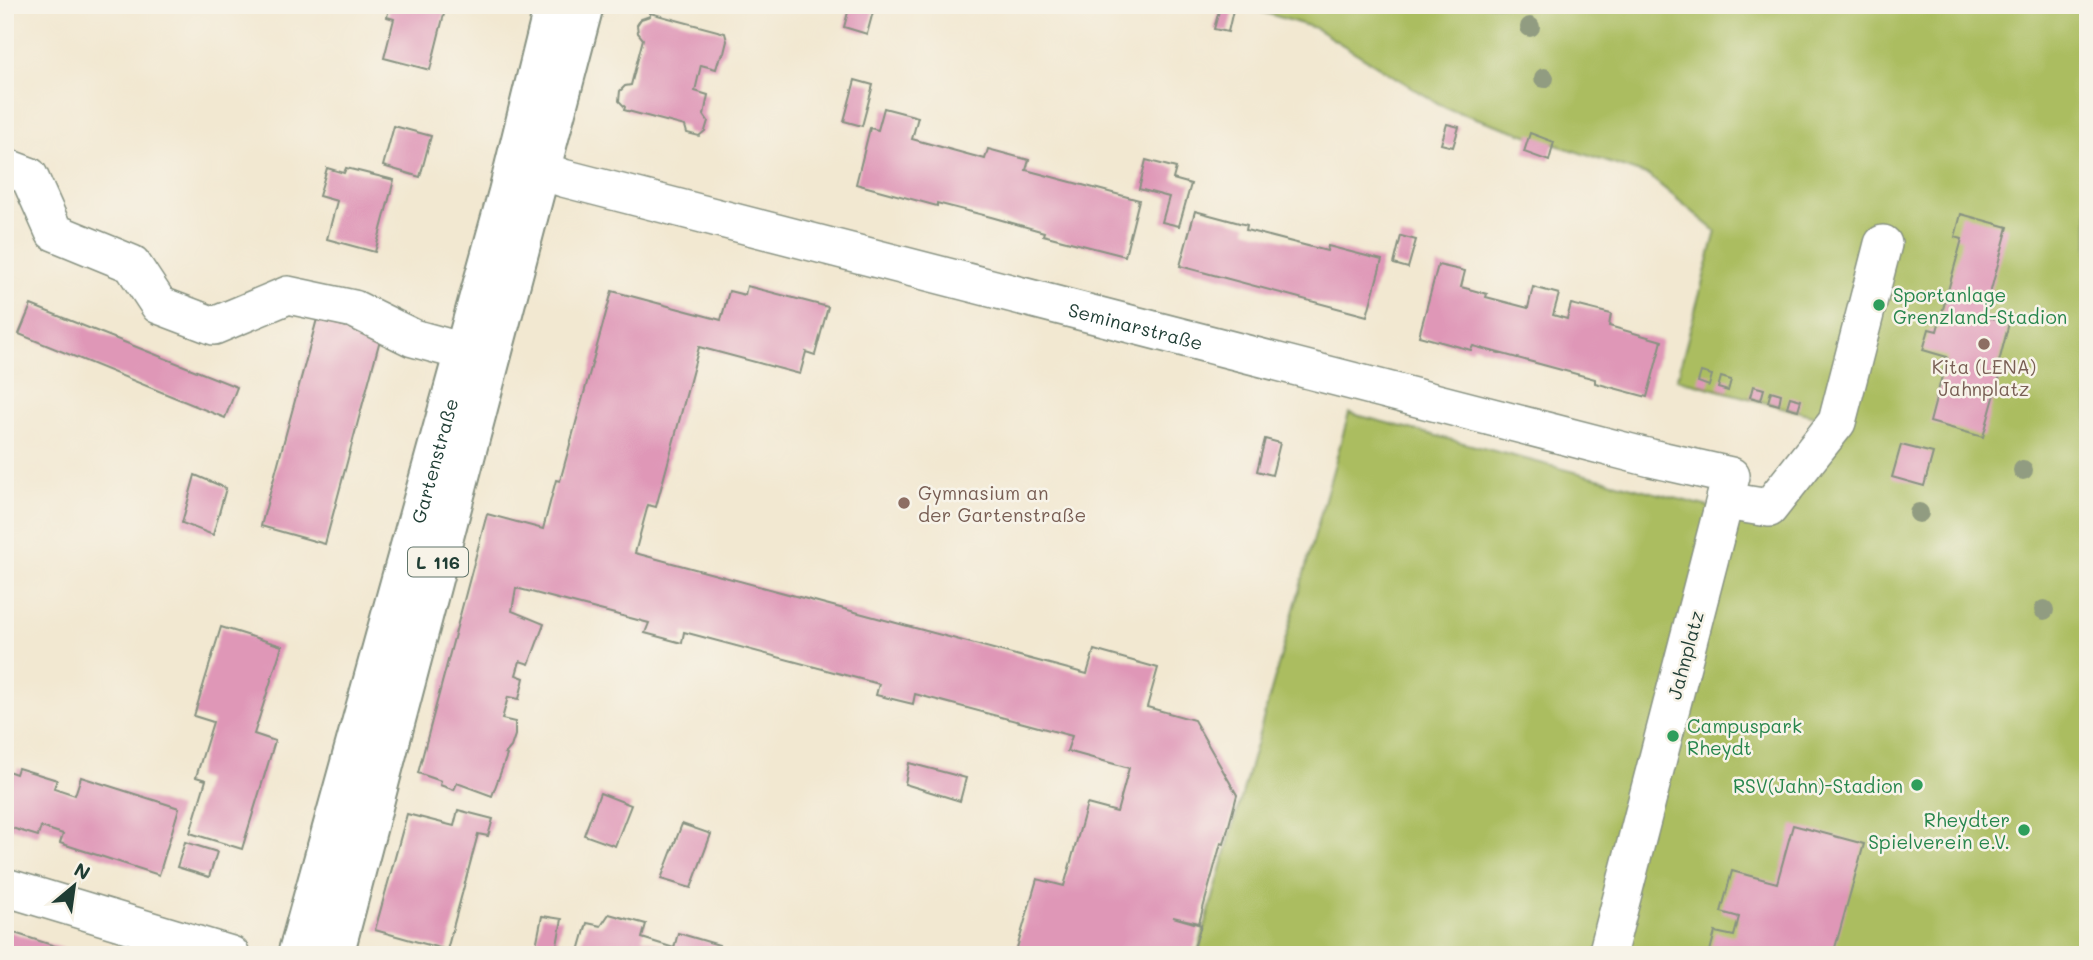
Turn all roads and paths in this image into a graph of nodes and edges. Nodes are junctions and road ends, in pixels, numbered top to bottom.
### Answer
1 (554, 5) edge
2 (584, 5) edge
3 (5, 167) edge
4 (542, 170) junction
5 (1883, 244) dead end
6 (464, 352) junction
7 (1728, 488) junction
8 (5, 887) edge
9 (231, 955) edge
10 (297, 955) edge
11 (334, 955) edge
12 (1607, 955) edge

1 - 6 main road, Gartenstraße / L 116
2 - 4 main road, Gartenstraße / L 116
3 - 6 street
4 - 7 street, Seminarstraße
4 - 11 main road, Gartenstraße / L 116
5 - 7 street, Seminarstraße
6 - 10 main road, Gartenstraße / L 116
7 - 12 street, Jahnplatz
8 - 9 street

